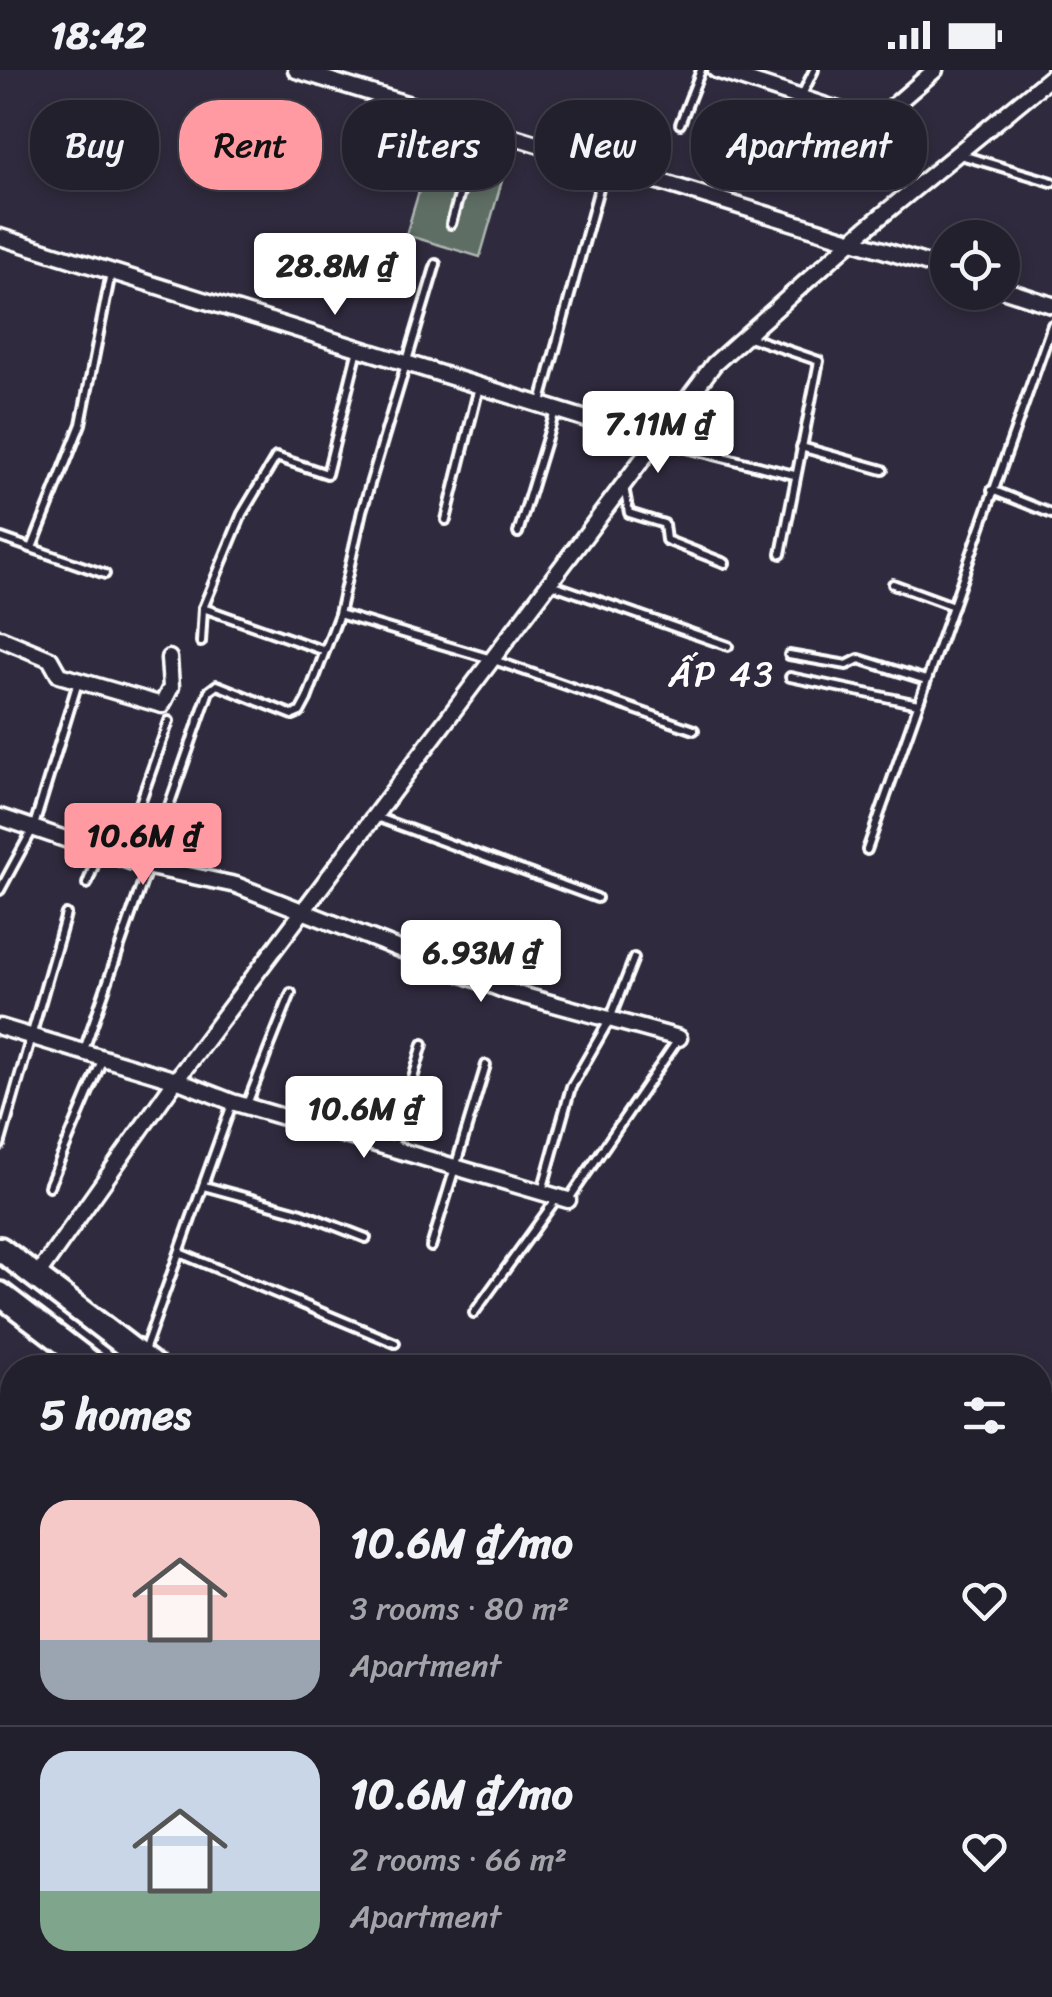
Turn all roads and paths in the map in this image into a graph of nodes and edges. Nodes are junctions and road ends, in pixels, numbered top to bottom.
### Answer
1 (296, 70) edge
2 (702, 70) edge
3 (716, 70) edge
4 (814, 70) edge
5 (935, 70) edge
6 (739, 73) edge
7 (1052, 76) edge
8 (802, 96) junction
9 (394, 100) edge
10 (680, 124) dead end
11 (960, 154) junction
12 (1052, 182) edge
13 (671, 184) edge
14 (460, 190) edge
15 (599, 190) edge
16 (451, 224) dead end
17 (0, 237) edge
18 (854, 239) junction
19 (436, 264) dead end
20 (930, 264) edge
21 (112, 272) junction
22 (1020, 295) edge
23 (1052, 306) edge
24 (1052, 325) edge
25 (745, 336) junction
26 (358, 348) junction
27 (405, 363) junction
28 (480, 386) junction
29 (541, 402) junction
30 (557, 407) junction
31 (658, 441) junction
32 (802, 447) junction
33 (883, 470) dead end
34 (794, 475) junction
35 (623, 486) junction
36 (992, 490) junction
37 (1052, 514) edge
38 (446, 520) dead end
39 (518, 533) dead end
40 (2, 538) dead end
41 (32, 548) junction
42 (781, 554) dead end
43 (725, 563) dead end
44 (104, 574) dead end
45 (550, 584) junction
46 (893, 584) dead end
47 (953, 606) junction
48 (203, 608) junction
49 (340, 614) junction
50 (0, 638) edge
51 (201, 642) dead end
52 (728, 646) dead end
53 (325, 651) junction
54 (789, 655) dead end
55 (170, 658) dead end
56 (491, 659) junction
57 (790, 677) dead end
58 (926, 680) junction
59 (78, 682) junction
60 (918, 704) junction
61 (169, 720) dead end
62 (694, 730) dead end
63 (0, 817) edge
64 (374, 817) junction
65 (33, 829) junction
66 (867, 850) dead end
67 (99, 852) junction
68 (121, 858) junction
69 (146, 866) junction
70 (87, 884) dead end
71 (0, 890) edge
72 (597, 898) dead end
73 (303, 912) junction
74 (66, 914) dead end
75 (634, 958) dead end
76 (291, 994) dead end
77 (610, 1019) junction
78 (0, 1026) edge
79 (32, 1037) junction
80 (679, 1038) joint
81 (423, 1044) dead end
82 (84, 1052) junction
83 (103, 1057) junction
84 (486, 1065) dead end
85 (176, 1080) junction
86 (239, 1104) junction
87 (0, 1145) edge
88 (392, 1146) junction
89 (456, 1168) junction
90 (49, 1186) dead end
91 (204, 1186) junction
92 (556, 1197) junction
93 (366, 1238) dead end
94 (431, 1247) dead end
95 (0, 1249) edge
96 (182, 1254) junction
97 (36, 1276) junction
98 (0, 1294) edge
99 (474, 1313) dead end
100 (395, 1343) dead end
101 (80, 1355) edge
102 (140, 1355) edge
103 (151, 1355) edge

1 - 9 street
2 - 10 lane
3 - 6 street
4 - 8 lane
5 - 8 street
6 - 8 street
7 - 11 street
11 - 12 lane
11 - 18 street
13 - 18 street
14 - 16 lane
15 - 29 lane
17 - 21 street
18 - 20 street
18 - 25 street
19 - 27 lane
21 - 26 street
21 - 41 lane
22 - 23 street
24 - 36 lane
25 - 31 street
25 - 32 lane
26 - 27 street
26 - 48 lane
27 - 28 street
27 - 49 lane
28 - 29 street
28 - 38 lane
29 - 30 street
30 - 31 street
30 - 39 lane
31 - 34 lane
31 - 35 street
32 - 33 lane
32 - 34 lane
34 - 42 lane
35 - 43 lane
35 - 45 street
36 - 37 lane
36 - 47 lane
40 - 41 lane
41 - 44 lane
45 - 52 lane
45 - 56 street
46 - 47 lane
47 - 58 lane
48 - 51 lane
48 - 53 lane
49 - 53 lane
49 - 56 lane
50 - 59 street
53 - 69 lane
54 - 58 lane
55 - 59 street
56 - 62 lane
56 - 64 street
57 - 60 lane
58 - 60 lane
59 - 65 lane
60 - 66 lane
61 - 68 lane
63 - 65 street
64 - 72 lane
64 - 73 street
65 - 67 street
65 - 71 lane
67 - 68 street
67 - 70 lane
68 - 69 street
69 - 73 street
69 - 82 lane
73 - 77 street
73 - 85 street
74 - 79 lane
75 - 77 lane
76 - 86 lane
77 - 80 street
77 - 92 lane
78 - 79 street
79 - 82 street
79 - 87 lane
80 - 92 lane
81 - 88 lane
82 - 83 street
83 - 85 street
83 - 90 lane
84 - 89 lane
85 - 86 street
85 - 97 street
86 - 88 street
86 - 91 lane
88 - 89 street
89 - 92 street
89 - 94 lane
91 - 93 lane
91 - 96 lane
92 - 99 lane
95 - 97 main road
96 - 100 lane
96 - 103 lane
97 - 102 main road
98 - 101 main road

